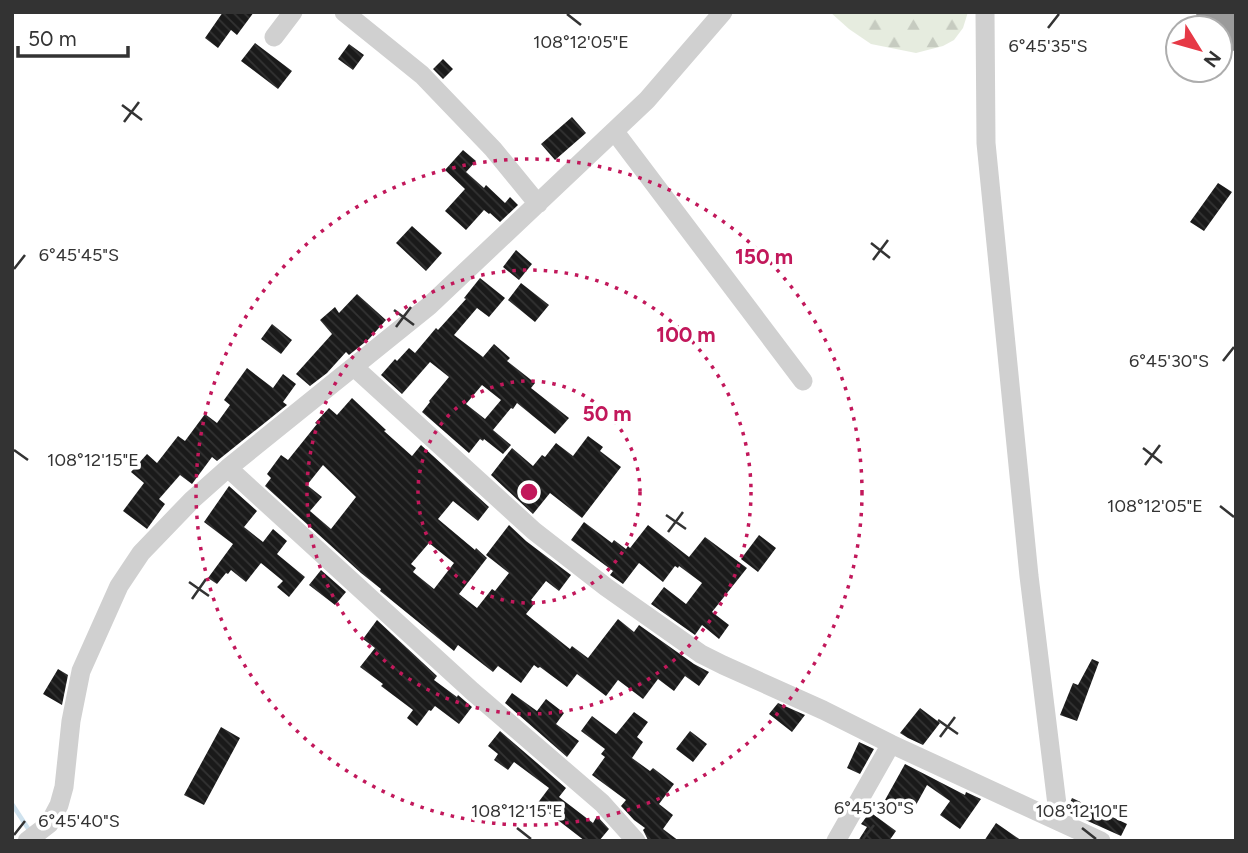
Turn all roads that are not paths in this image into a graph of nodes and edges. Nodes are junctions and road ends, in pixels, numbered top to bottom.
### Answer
1 (293, 12) edge
2 (344, 12) edge
3 (723, 12) edge
4 (985, 12) edge
5 (1211, 12) edge
6 (1236, 36) edge
7 (274, 37) dead end
8 (615, 132) junction
9 (538, 204) junction
10 (354, 367) junction
11 (803, 381) dead end
12 (228, 468) junction
13 (891, 744) junction
14 (1059, 821) junction
15 (27, 841) edge
16 (636, 841) edge
17 (836, 841) edge
18 (1101, 841) edge

1 - 7 street
2 - 9 street
3 - 8 street
4 - 14 street
5 - 6 highway
8 - 9 street
8 - 11 street
9 - 10 street
10 - 12 street
10 - 13 street
12 - 15 street
12 - 16 street
13 - 14 street
13 - 17 street
14 - 18 street

